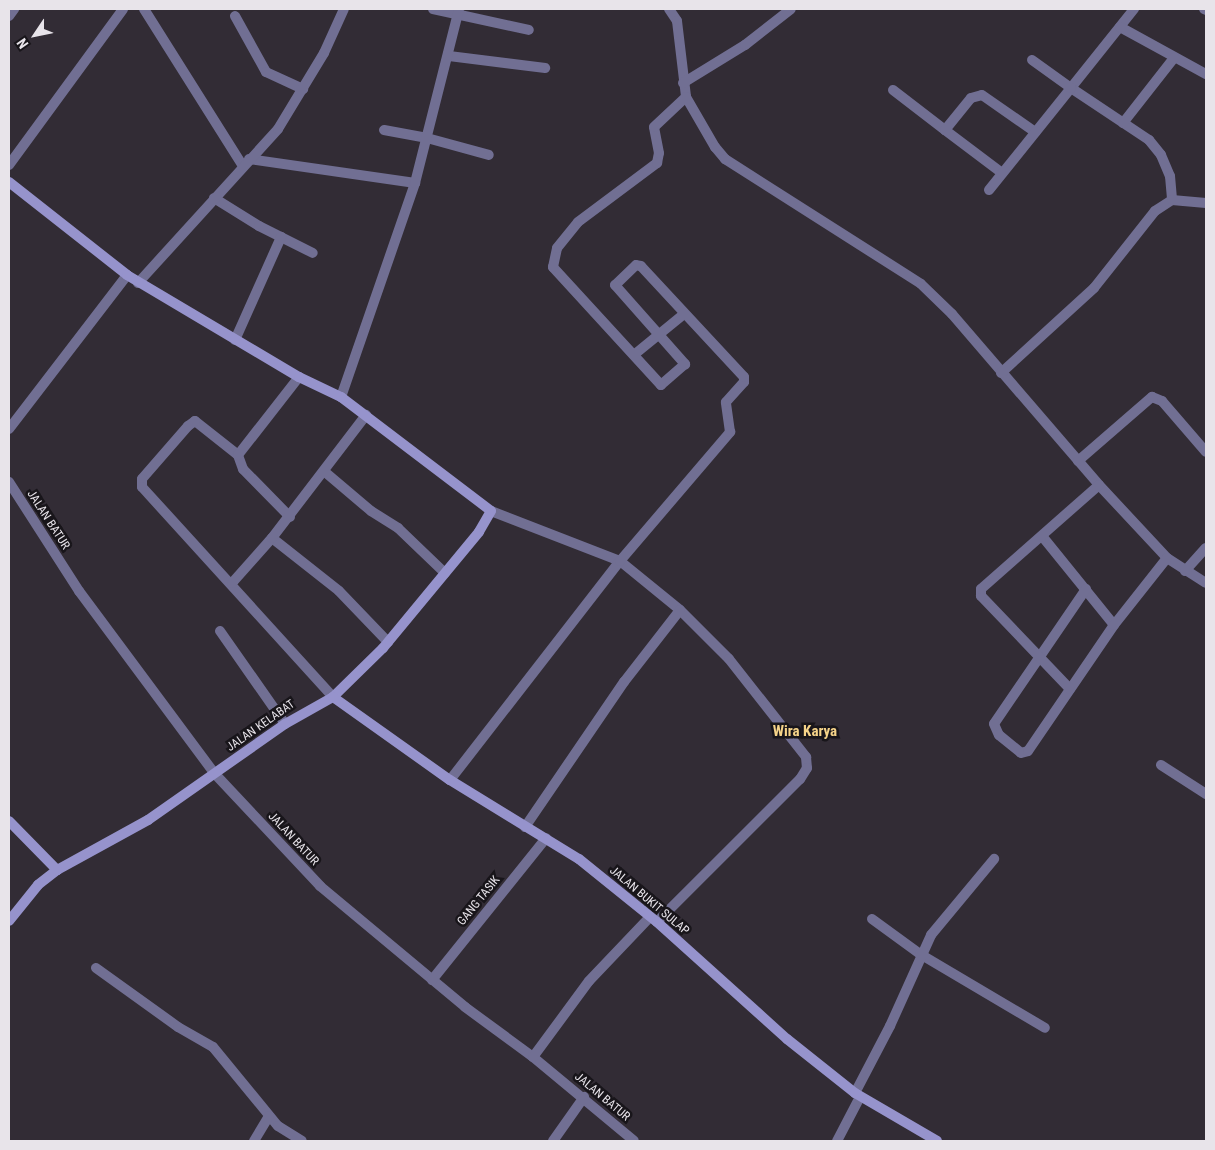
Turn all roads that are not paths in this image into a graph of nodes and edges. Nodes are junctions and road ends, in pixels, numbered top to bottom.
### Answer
1 (14, 9) edge
2 (123, 9) edge
3 (344, 9) edge
4 (433, 9) edge
5 (669, 9) edge
6 (791, 9) edge
7 (1134, 9) edge
8 (148, 10) edge
9 (458, 12) edge
10 (9, 16) edge
11 (234, 16) dead end
12 (1120, 27) junction
13 (530, 30) dead end
14 (449, 56) junction
15 (1174, 58) junction
16 (1032, 60) dead end
17 (545, 68) dead end
18 (1206, 74) edge
19 (683, 83) junction
20 (1071, 88) junction
21 (303, 89) junction
22 (893, 90) dead end
23 (686, 97) junction
24 (1123, 123) junction
25 (384, 130) dead end
26 (945, 130) junction
27 (1035, 132) junction
28 (427, 138) junction
29 (488, 155) dead end
30 (246, 163) junction
31 (9, 165) edge
32 (1002, 173) junction
33 (9, 182) edge
34 (415, 183) junction
35 (989, 190) dead end
36 (214, 198) junction
37 (1172, 200) junction
38 (1206, 204) edge
39 (281, 237) junction
40 (313, 252) dead end
41 (126, 275) junction
42 (138, 283) junction
43 (684, 314) junction
44 (659, 335) junction
45 (235, 340) junction
46 (635, 354) junction
47 (1001, 373) junction
48 (299, 377) junction
49 (341, 397) junction
50 (366, 415) junction
51 (9, 429) edge
52 (1206, 452) edge
53 (238, 455) junction
54 (1078, 461) junction
55 (325, 472) junction
56 (9, 482) edge
57 (1098, 485) junction
58 (491, 511) junction
59 (290, 517) junction
60 (1042, 536) junction
61 (272, 538) junction
62 (1206, 548) edge
63 (1167, 558) junction
64 (620, 561) junction
65 (1185, 571) junction
66 (445, 573) junction
67 (232, 583) junction
68 (1206, 583) edge
69 (1086, 589) junction
70 (680, 610) junction
71 (1114, 625) junction
72 (220, 631) dead end
73 (388, 642) junction
74 (1040, 659) junction
75 (1070, 689) junction
76 (332, 697) junction
77 (286, 724) junction
78 (1161, 765) dead end
79 (215, 774) junction
80 (450, 780) junction
81 (1206, 794) edge
82 (9, 821) edge
83 (525, 826) junction
84 (546, 838) junction
85 (994, 859) dead end
86 (58, 870) junction
87 (872, 919) dead end
88 (654, 920) junction
89 (9, 921) edge
90 (920, 954) junction
91 (96, 968) dead end
92 (432, 980) junction
93 (1045, 1028) dead end
94 (533, 1057) junction
95 (858, 1095) junction
96 (584, 1097) junction
97 (269, 1116) junction
98 (254, 1141) edge
99 (302, 1141) edge
100 (553, 1141) edge
101 (634, 1141) edge
102 (837, 1141) edge
103 (937, 1141) edge

1 - 10 street
2 - 31 street
3 - 21 street
4 - 9 street
5 - 19 street
6 - 19 street
7 - 12 street
8 - 30 street
9 - 13 street
9 - 14 street
11 - 21 street
12 - 15 street
12 - 20 street
14 - 17 street
14 - 28 street
15 - 18 street
15 - 24 street
16 - 20 street
19 - 23 street
20 - 24 street
20 - 27 street
21 - 30 street
22 - 26 street
23 - 46 street
23 - 47 street
24 - 37 street
25 - 28 street
26 - 27 street
26 - 32 street
27 - 32 street
28 - 29 street
28 - 34 street
30 - 34 street
30 - 36 street
32 - 35 street
33 - 41 street
34 - 49 street
36 - 39 street
36 - 42 street
37 - 38 street
37 - 47 street
39 - 40 street
39 - 45 street
41 - 42 street
41 - 51 street
42 - 45 street
43 - 44 street
43 - 44 street
43 - 64 street
44 - 46 street
44 - 46 street
45 - 48 street
47 - 54 street
48 - 49 street
48 - 53 street
49 - 50 street
50 - 55 street
50 - 58 street
52 - 54 street
53 - 59 street
53 - 67 street
54 - 57 street
55 - 59 street
55 - 66 street
56 - 79 street, JALAN BATUR
57 - 60 street
57 - 63 street
58 - 64 street
58 - 66 street, JALAN KELABAT
59 - 61 street
60 - 69 street
60 - 74 street
61 - 67 street
61 - 73 street
62 - 65 street
63 - 65 street
63 - 71 street
64 - 70 street
64 - 80 street
65 - 68 street
66 - 73 street, JALAN KELABAT
67 - 76 street
69 - 71 street
69 - 74 street
70 - 83 street
70 - 88 street
71 - 75 street
72 - 77 street
73 - 76 street, JALAN KELABAT
74 - 75 street
74 - 75 street
76 - 77 street, JALAN KELABAT
76 - 80 street, JALAN BUKIT SULAP
77 - 79 street, JALAN KELABAT
78 - 81 street
79 - 86 street, JALAN KELABAT
79 - 92 street, JALAN BATUR
80 - 83 street, JALAN BUKIT SULAP
82 - 86 street
83 - 84 street, JALAN BUKIT SULAP
84 - 88 street, JALAN BUKIT SULAP
84 - 92 street, GANG TASIK
85 - 90 street
86 - 89 street, JALAN KELABAT
87 - 90 street
88 - 94 street
88 - 95 street, JALAN BUKIT SULAP
90 - 93 street
90 - 95 street
91 - 97 street
92 - 94 street, JALAN BATUR
94 - 96 street, JALAN BATUR
95 - 102 street
95 - 103 street, JALAN BUKIT SULAP
96 - 100 street
96 - 101 street, JALAN BATUR
97 - 98 street
97 - 99 street

